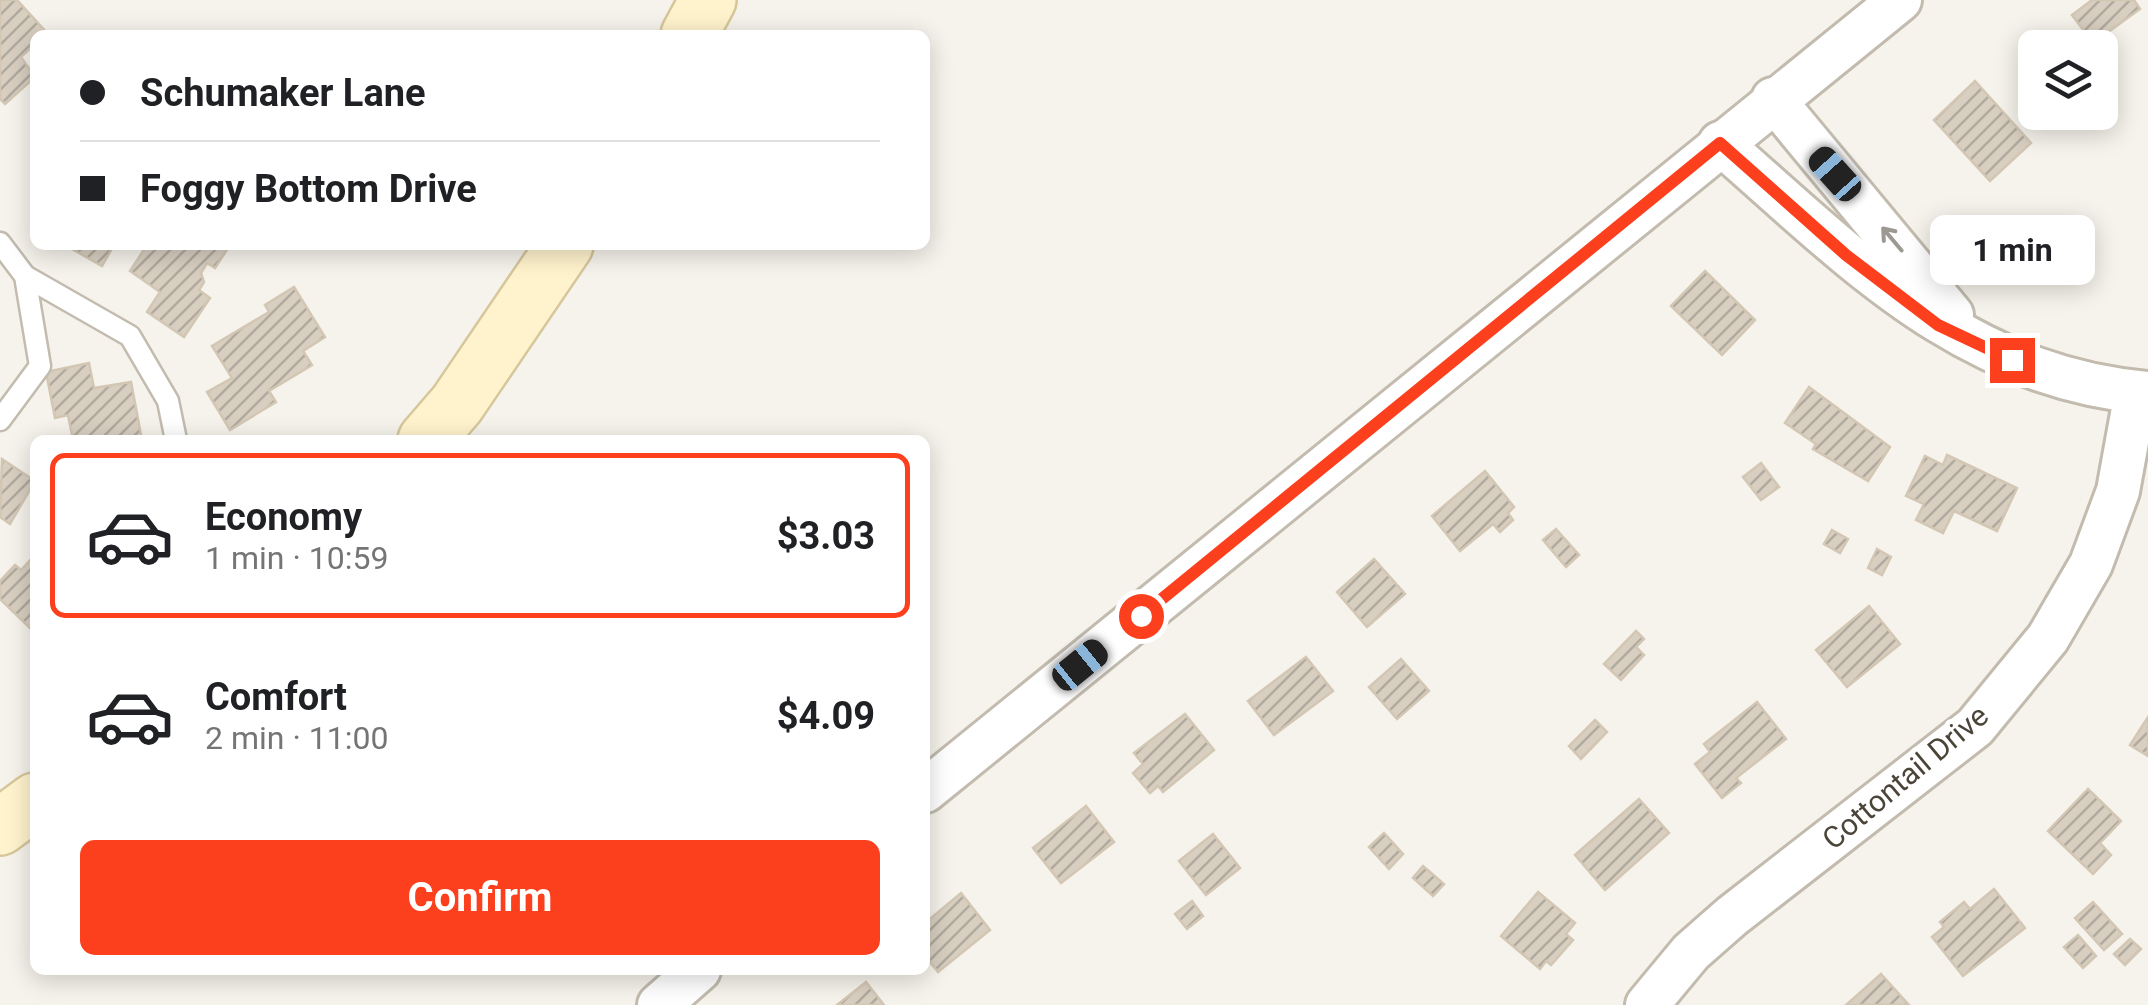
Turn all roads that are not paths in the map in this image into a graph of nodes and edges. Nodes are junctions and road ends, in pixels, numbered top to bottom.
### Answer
1 (708, 0) edge
2 (1900, 0) edge
3 (692, 30) edge
4 (1773, 100) junction
5 (1720, 143) junction
6 (0, 243) edge
7 (562, 250) edge
8 (25, 276) junction
9 (1974, 342) junction
10 (2142, 392) edge
11 (0, 420) edge
12 (175, 435) edge
13 (430, 435) edge
14 (930, 787) edge
15 (30, 805) edge
16 (0, 827) edge
17 (693, 975) edge
18 (659, 1005) edge
19 (1648, 1005) edge

1 - 3 main road
2 - 4 street
4 - 5 street
9 -> 4 street
5 - 9 street
5 - 14 street
6 - 8 lane
7 - 13 main road
8 - 11 lane
8 - 12 lane
9 - 10 street
10 - 19 street, Cottontail Drive
15 - 16 main road
17 - 18 street

